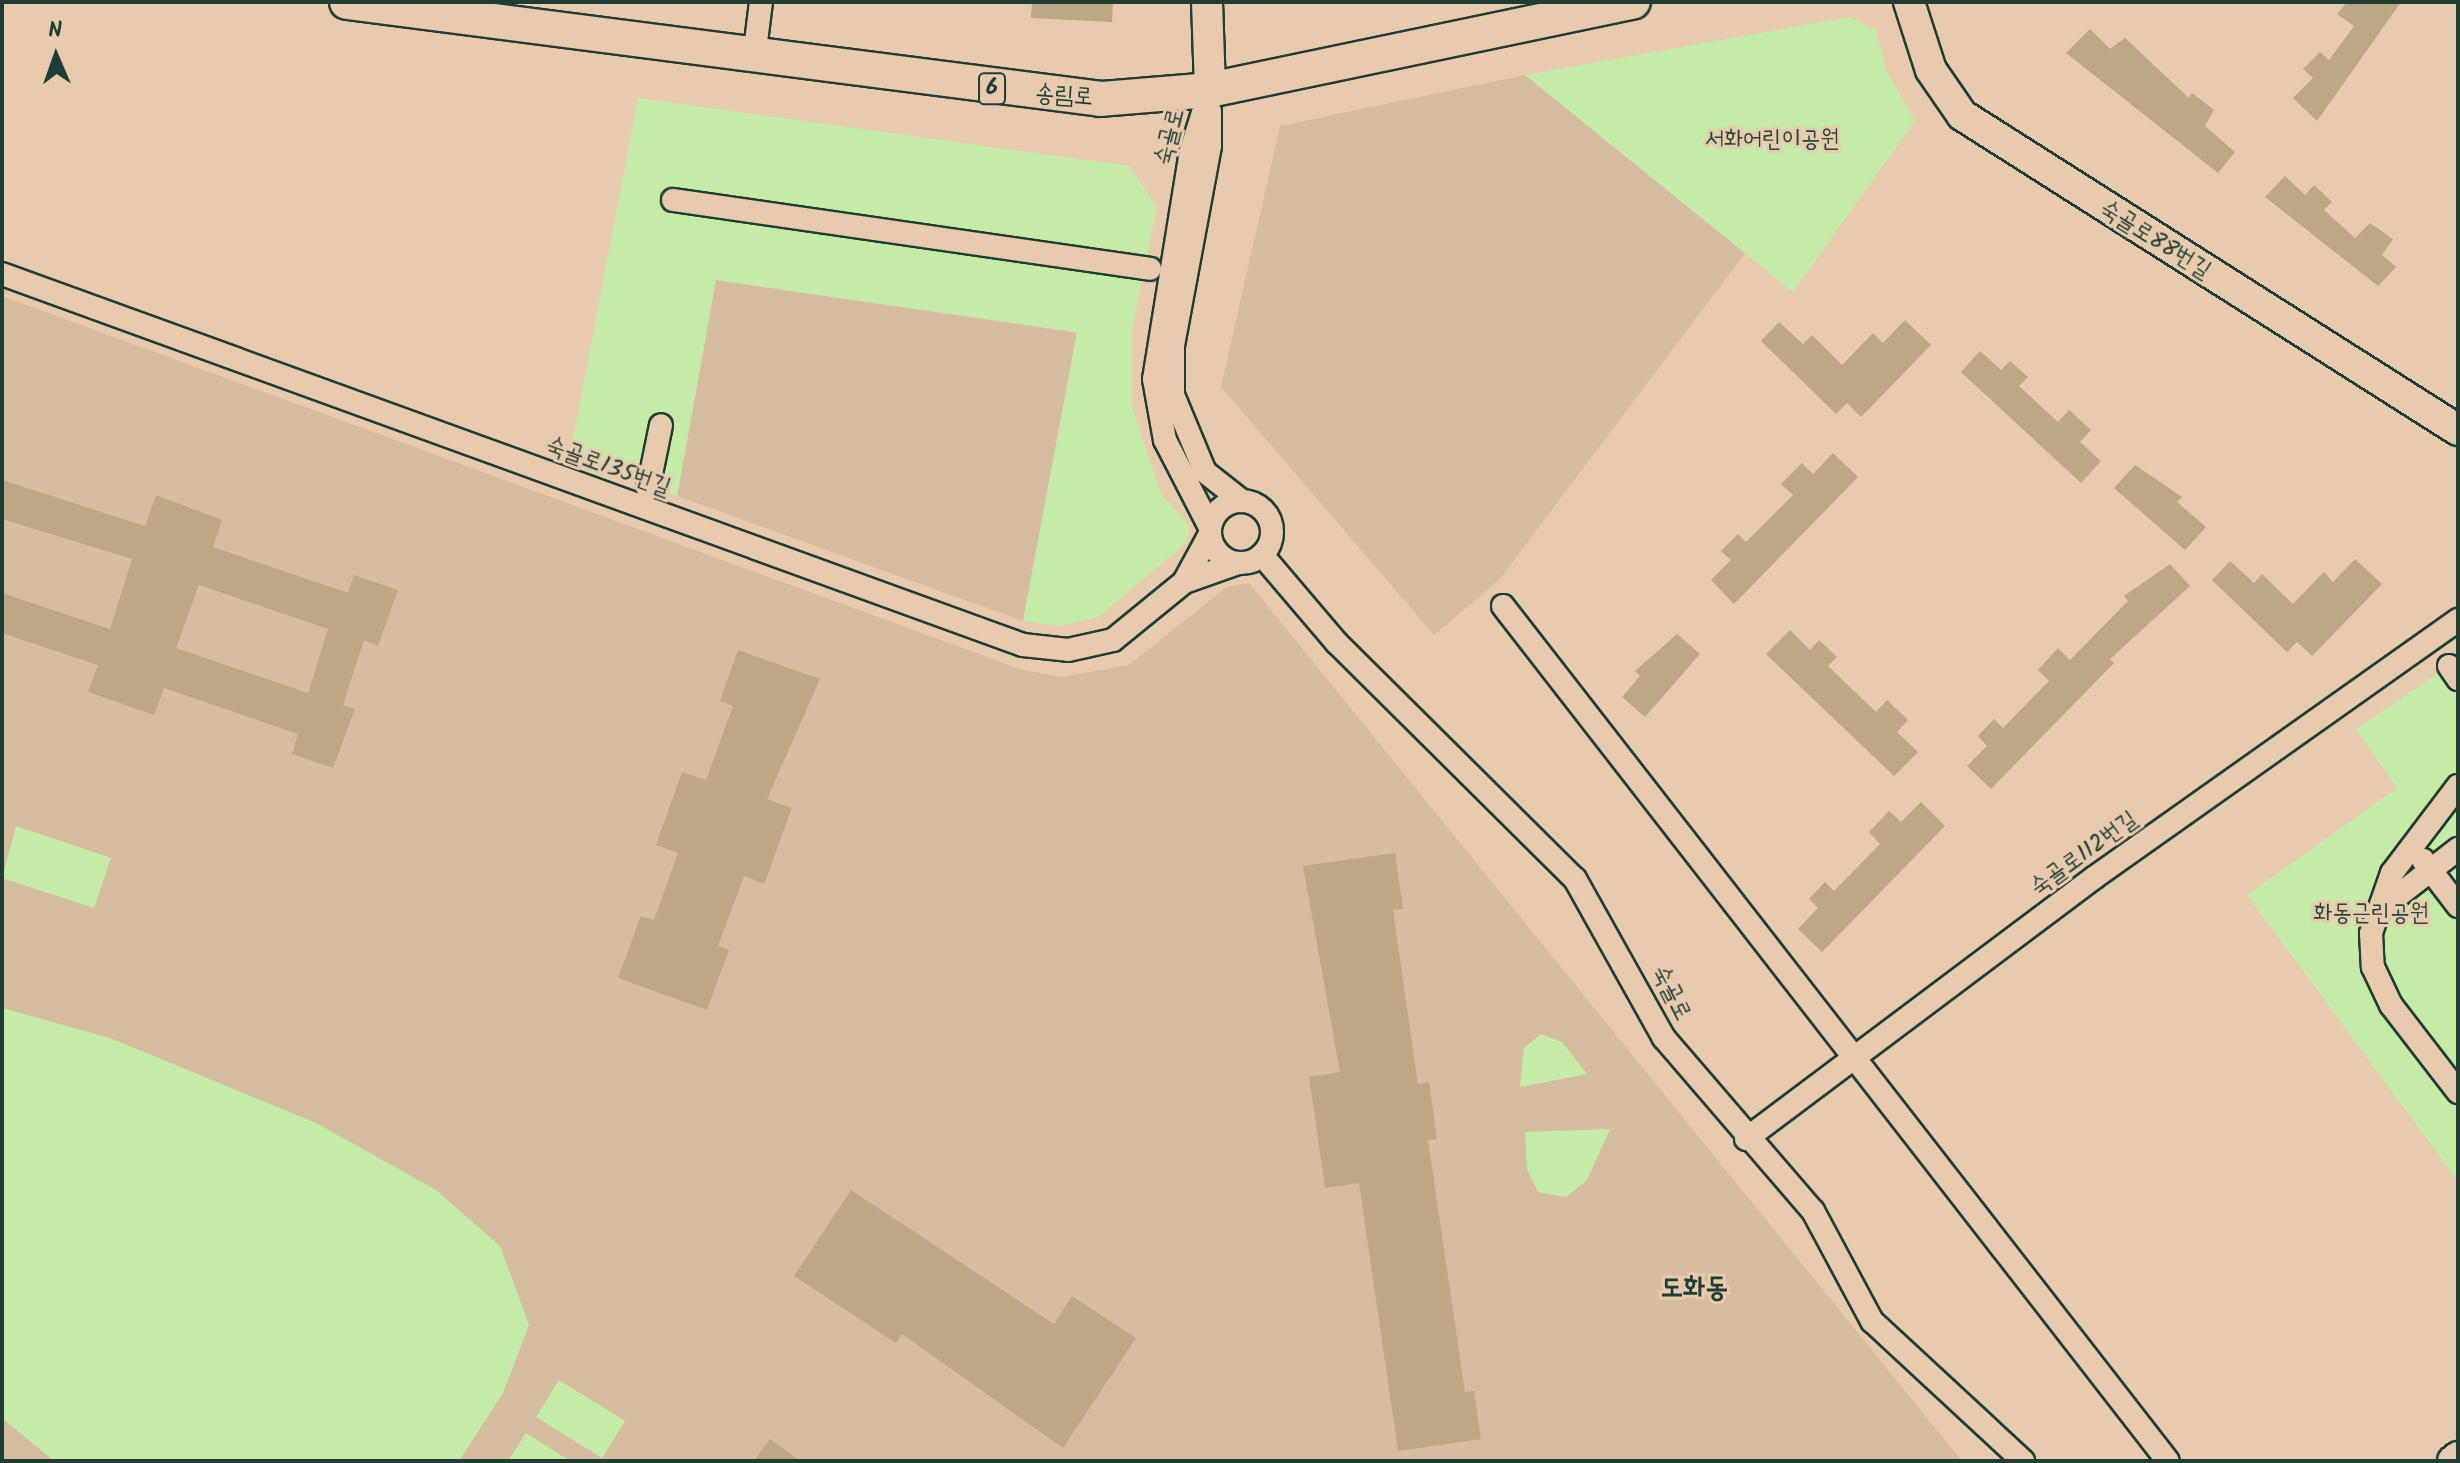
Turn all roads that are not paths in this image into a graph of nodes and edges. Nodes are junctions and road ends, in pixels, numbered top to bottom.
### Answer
1 (347, 2) edge
2 (761, 2) edge
3 (1207, 2) edge
4 (1633, 2) edge
5 (1909, 2) edge
6 (754, 58) junction
7 (1210, 90) junction
8 (673, 200) dead end
9 (1150, 269) dead end
10 (2, 274) edge
11 (661, 425) dead end
12 (2458, 430) edge
13 (648, 489) dead end
14 (1242, 501) junction
15 (1210, 532) junction
16 (1262, 555) junction
17 (1238, 563) junction
18 (1184, 582) junction
19 (1503, 606) dead end
20 (2458, 620) edge
21 (2458, 786) edge
22 (2410, 843) junction
23 (2458, 849) edge
24 (2431, 870) junction
25 (2458, 906) edge
26 (2375, 913) junction
27 (1857, 1054) junction
28 (2458, 1092) edge
29 (1746, 1139) junction
30 (2458, 1457) edge
31 (2023, 1461) edge
32 (2168, 1461) edge
33 (2453, 1461) edge

1 - 6 main road, 송림로 / 6
2 - 6 street
3 - 7 street
4 - 7 main road, 송림로 / 6
5 - 12 street, 숙골로88번길
6 - 7 main road, 송림로 / 6
7 - 14 street, 숙골로
7 - 15 street, 숙골로
8 - 9 street
10 - 18 street, 숙골로135번길
11 - 13 street
14 - 15 street
14 - 16 street, 숙골로
15 - 17 street, 숙골로
15 - 18 street, 숙골로135번길
16 - 17 street
16 - 29 street, 숙골로
17 - 18 street, 숙골로135번길
19 - 27 street
20 - 27 street, 숙골로112번길
21 - 22 street
22 - 24 street
22 - 26 street
23 - 24 street
24 - 25 street
24 - 26 street
26 - 28 street
27 - 29 street, 숙골로112번길
27 - 32 street
29 - 31 street, 숙골로
30 - 33 street

